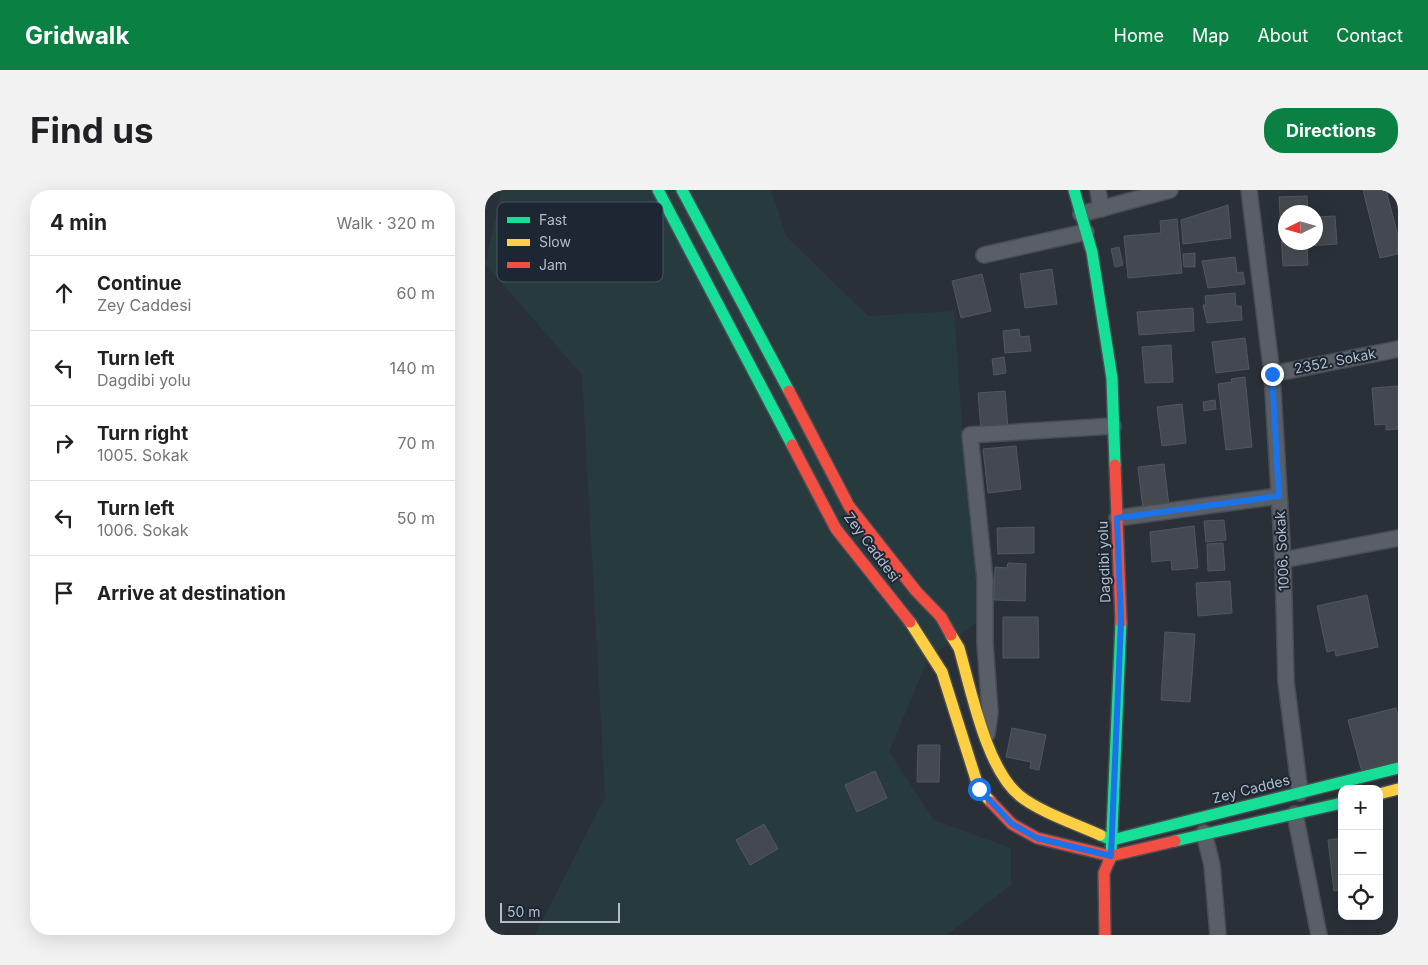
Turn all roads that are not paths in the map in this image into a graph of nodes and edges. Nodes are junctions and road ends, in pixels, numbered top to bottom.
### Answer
1 (658, 190) edge
2 (681, 190) edge
3 (1074, 190) edge
4 (1098, 190) edge
5 (1170, 190) edge
6 (1249, 190) edge
7 (1101, 209) junction
8 (1081, 214) junction
9 (1086, 232) junction
10 (984, 255) dead end
11 (1398, 349) edge
12 (1272, 374) junction
13 (1113, 426) junction
14 (1279, 496) junction
15 (1117, 518) junction
16 (1398, 538) edge
17 (1283, 560) junction
18 (986, 740) junction
19 (1398, 768) edge
20 (1398, 789) edge
21 (1300, 793) junction
22 (1383, 793) edge
23 (1338, 804) edge
24 (1295, 814) junction
25 (1205, 833) junction
26 (1112, 840) junction
27 (1111, 856) junction
28 (1105, 935) edge
29 (1218, 935) edge
30 (1319, 935) edge

1 - 27 main road, Zey Caddesi
2 - 18 main road, Zey Caddesi
3 - 8 main road, Dagdibi yolu
4 - 7 street
5 - 7 street
6 - 12 street, 1006. Sokak
7 - 8 street
8 - 9 main road, Dagdibi yolu
9 - 10 street
9 - 13 main road, Dagdibi yolu
11 - 12 street, 2352. Sokak
12 - 14 street, 1006. Sokak
13 - 15 main road, Dagdibi yolu
13 - 18 street
14 - 15 street
14 - 17 street, 1006. Sokak
15 - 26 main road, Dagdibi yolu
16 - 17 street
17 - 21 street, 1006. Sokak
18 - 26 main road, Zey Caddesi
19 - 21 main road, Zey Caddes
20 - 22 main road
21 - 26 main road, Zey Caddes
23 - 24 main road
24 - 25 main road
24 - 30 street
25 - 27 main road
25 - 29 street
26 - 27 main road, Dagdibi yolu
27 - 28 main road, Dagdibi yolu

